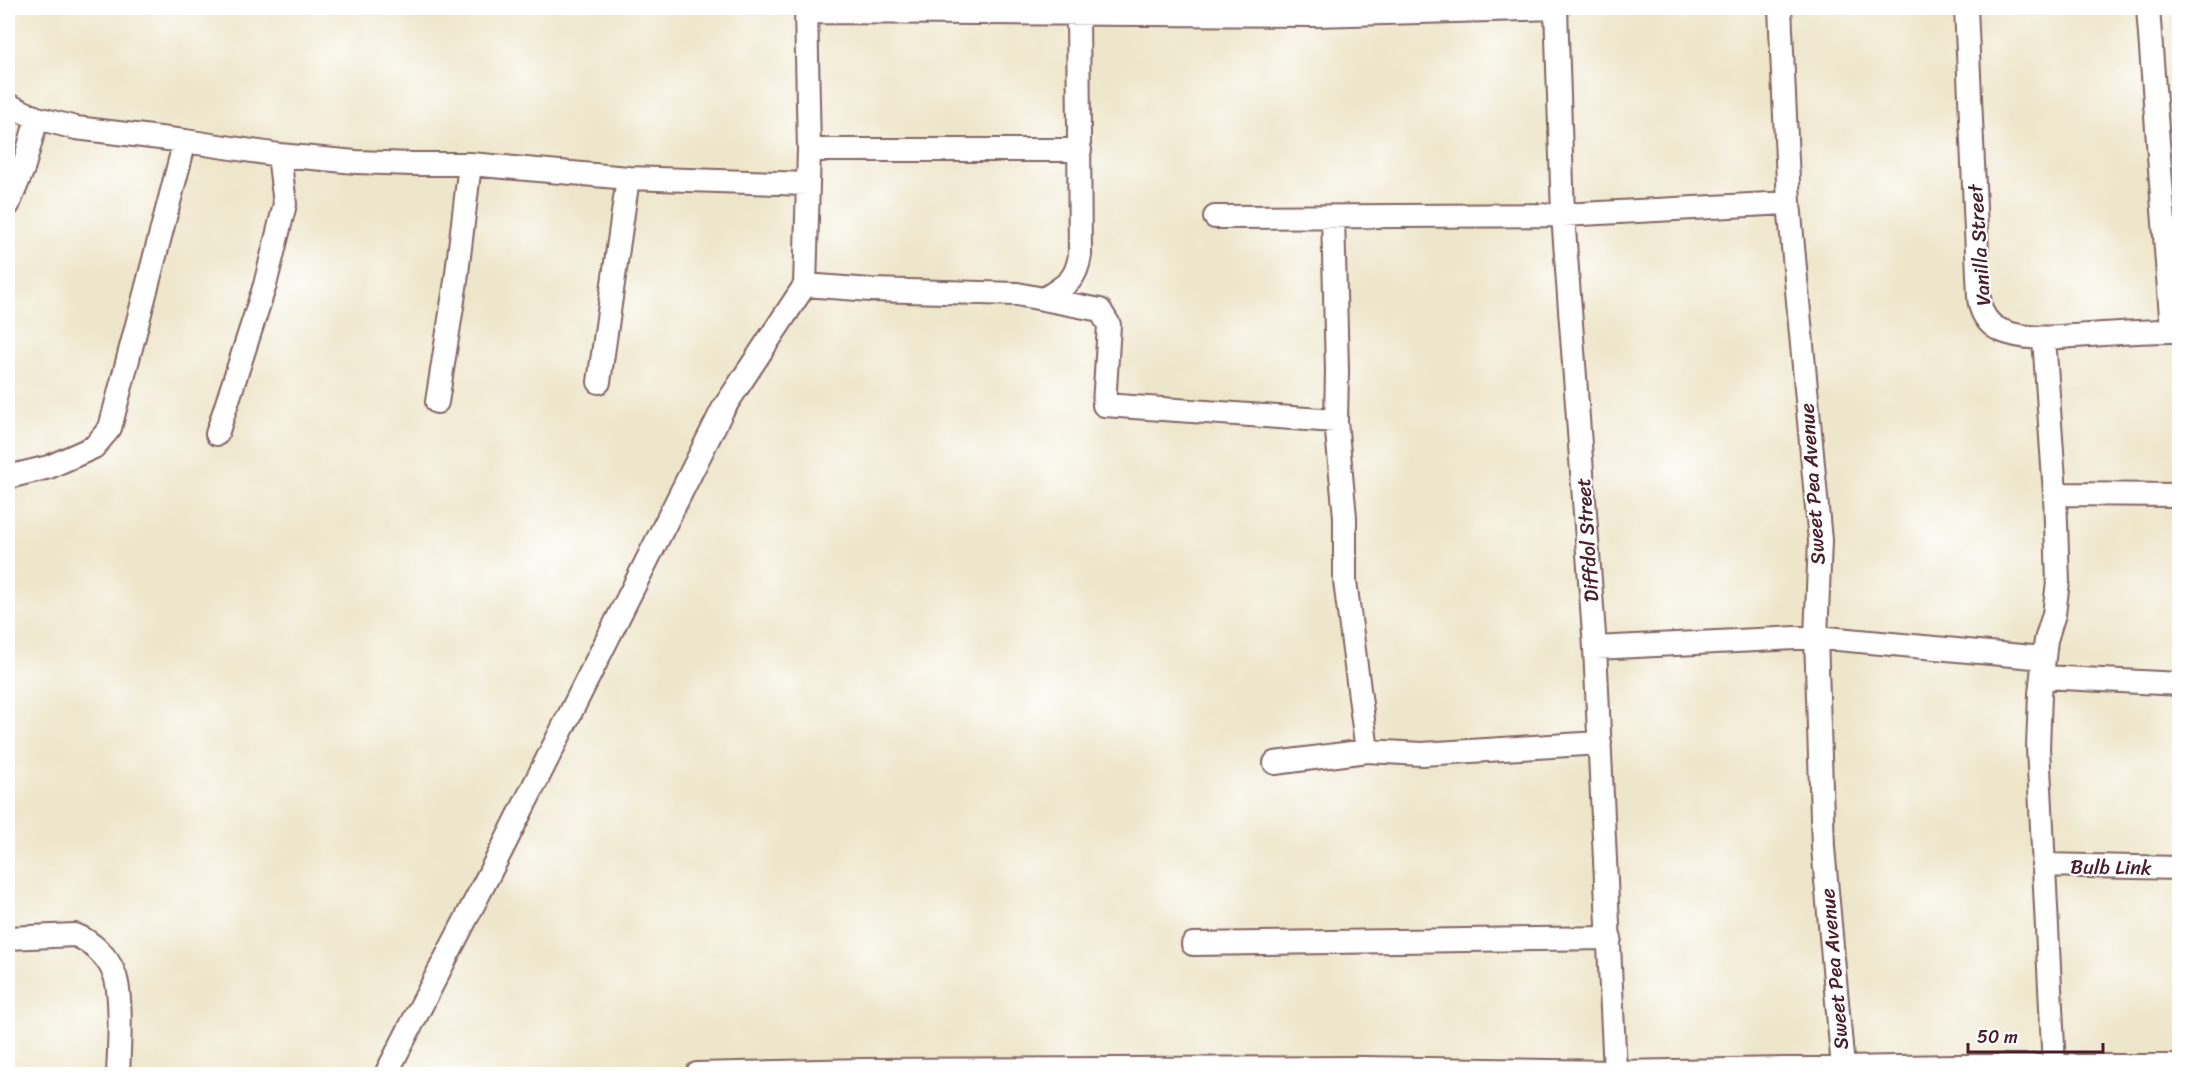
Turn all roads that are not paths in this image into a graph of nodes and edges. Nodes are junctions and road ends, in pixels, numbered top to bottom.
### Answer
1 (1556, 8) edge
2 (1780, 8) edge
3 (1966, 8) edge
4 (2148, 8) edge
5 (806, 10) edge
6 (1077, 12) junction
7 (8, 105) edge
8 (38, 118) junction
9 (185, 141) junction
10 (809, 150) junction
11 (1080, 150) junction
12 (279, 155) junction
13 (470, 164) junction
14 (628, 178) junction
15 (807, 184) junction
16 (1790, 203) junction
17 (8, 205) edge
18 (1563, 215) junction
19 (1215, 216) dead end
20 (1333, 216) junction
21 (805, 285) junction
22 (1044, 299) junction
23 (2176, 331) edge
24 (2044, 338) junction
25 (599, 382) dead end
26 (437, 402) dead end
27 (1336, 421) junction
28 (217, 434) dead end
29 (8, 477) edge
30 (2055, 494) junction
31 (2180, 495) edge
32 (1816, 637) junction
33 (1595, 648) junction
34 (2043, 668) junction
35 (2180, 684) edge
36 (1600, 743) junction
37 (1367, 752) junction
38 (1275, 763) dead end
39 (2043, 865) junction
40 (2180, 868) edge
41 (8, 938) edge
42 (1610, 938) junction
43 (1193, 944) dead end
44 (2180, 1066) edge
45 (2054, 1067) junction
46 (1843, 1068) junction
47 (1615, 1072) junction
48 (118, 1074) edge
49 (386, 1074) edge
50 (697, 1074) edge

1 - 6 street
1 - 18 street, Diffdol Street
2 - 16 street, Sweet Pea Avenue
3 - 24 street, Vanilla Street
4 - 23 street
5 - 6 street
5 - 10 street
6 - 11 street
7 - 8 street
8 - 9 street
8 - 17 street
9 - 12 street
9 - 29 street
10 - 11 street
10 - 15 street
11 - 22 street
12 - 13 street
12 - 28 street
13 - 14 street
13 - 26 street
14 - 15 street
14 - 25 street
15 - 21 street
16 - 18 street
16 - 32 street, Sweet Pea Avenue
18 - 20 street
18 - 33 street, Diffdol Street
19 - 20 street
20 - 27 street
21 - 22 street
21 - 49 street
22 - 27 street
23 - 24 street, Vanilla Street
24 - 30 street
27 - 37 street
30 - 31 street
30 - 34 street
32 - 33 street
32 - 34 street
32 - 46 street, Sweet Pea Avenue
33 - 36 street, Diffdol Street
34 - 35 street
34 - 39 street
36 - 37 street
36 - 42 street, Diffdol Street
37 - 38 street
39 - 40 street, Bulb Link
39 - 45 street
41 - 48 street
42 - 43 street
42 - 47 street, Diffdol Street
44 - 45 street
45 - 46 street
46 - 47 street
47 - 50 street

